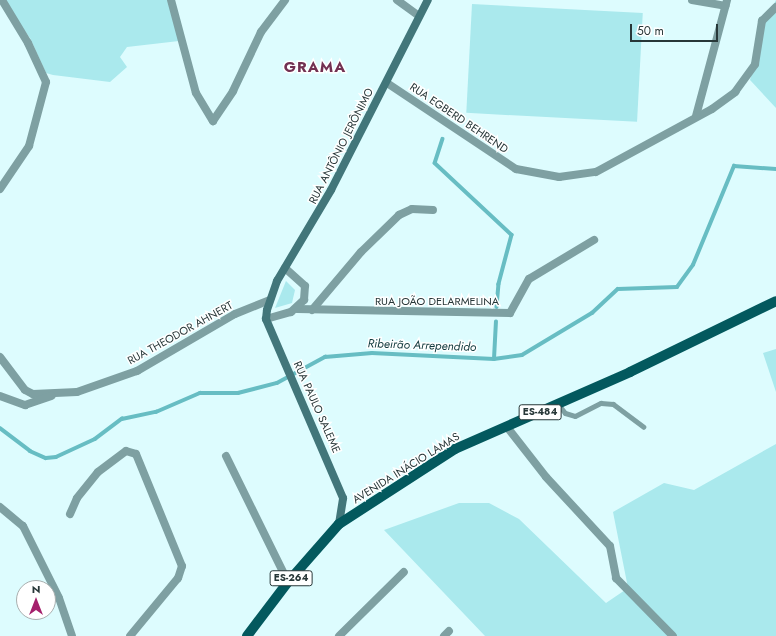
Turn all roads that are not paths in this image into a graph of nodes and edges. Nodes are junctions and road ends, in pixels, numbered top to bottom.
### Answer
1 (2, 0) edge
2 (171, 0) edge
3 (285, 0) edge
4 (397, 0) edge
5 (428, 0) edge
6 (692, 0) edge
7 (726, 3) edge
8 (776, 7) edge
9 (419, 16) junction
10 (387, 83) junction
11 (696, 116) junction
12 (0, 189) edge
13 (433, 210) dead end
14 (594, 240) dead end
15 (285, 268) junction
16 (269, 300) junction
17 (776, 301) edge
18 (296, 309) junction
19 (312, 310) junction
20 (266, 319) junction
21 (0, 357) edge
22 (54, 395) junction
23 (0, 396) edge
24 (558, 404) junction
25 (507, 427) junction
26 (643, 427) dead end
27 (226, 456) dead end
28 (0, 507) edge
29 (70, 514) dead end
30 (339, 524) junction
31 (404, 572) dead end
32 (288, 582) junction
33 (72, 636) edge
34 (130, 636) edge
35 (248, 636) edge
36 (339, 636) edge
37 (673, 636) edge

1 - 12 street
2 - 3 street
4 - 9 street
5 - 9 main road, RUA ANTÔNIO JERÔNIMO
6 - 7 street
7 - 11 street
8 - 11 street, RUA EGBERD BEHREND
9 - 10 main road, RUA ANTÔNIO JERÔNIMO
10 - 11 street, RUA EGBERD BEHREND
10 - 15 main road, RUA ANTÔNIO JERÔNIMO
13 - 19 street
14 - 19 street, RUA JOÃO DELARMELINA
15 - 16 main road, RUA ANTÔNIO JERÔNIMO
15 - 18 street
16 - 20 main road
16 - 22 street, RUA THEODOR AHNERT
17 - 24 main road, AVENIDA INÁCIO LAMAS / ES-484
18 - 19 street, RUA JOÃO DELARMELINA
18 - 20 street
20 - 30 main road, RUA PAULO SALEME
21 - 22 street, RUA THEODOR AHNERT
22 - 23 street
24 - 25 main road, AVENIDA INÁCIO LAMAS / ES-484
24 - 26 lane
25 - 30 main road, AVENIDA INÁCIO LAMAS / ES-484
25 - 37 street
27 - 32 street
28 - 33 street
29 - 34 street
30 - 32 main road, AVENIDA INÁCIO LAMAS / ES-264
31 - 36 street
32 - 35 main road, AVENIDA INÁCIO LAMAS / ES-264

